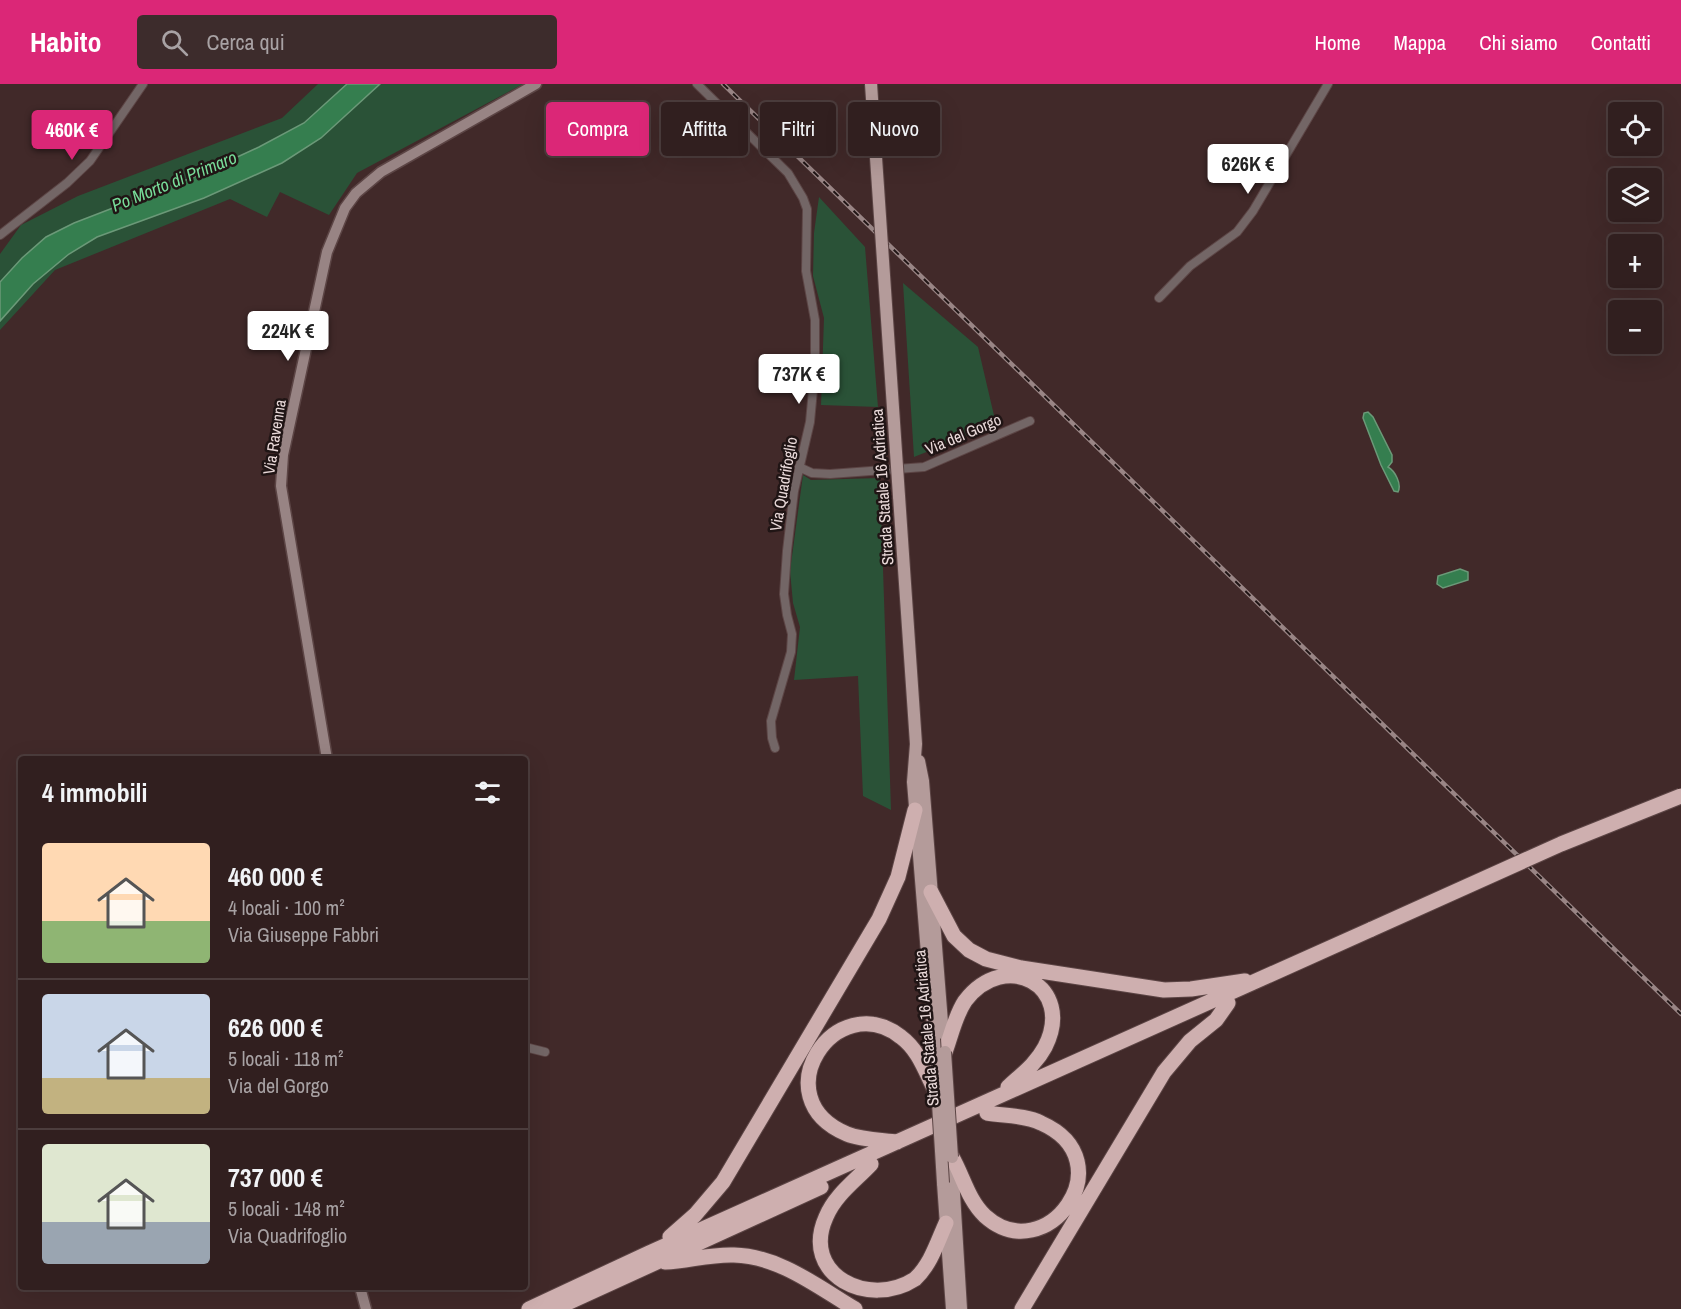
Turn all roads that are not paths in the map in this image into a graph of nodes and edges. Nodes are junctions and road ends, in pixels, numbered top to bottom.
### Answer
1 (143, 84) edge
2 (536, 84) edge
3 (697, 84) edge
4 (871, 84) edge
5 (1328, 84) edge
6 (0, 235) edge
7 (1160, 298) dead end
8 (1030, 421) dead end
9 (799, 467) junction
10 (916, 744) junction
11 (775, 748) dead end
12 (326, 756) edge
13 (1681, 796) edge
14 (1681, 806) edge
15 (915, 810) junction
16 (931, 892) junction
17 (1374, 933) junction
18 (1257, 980) junction
19 (1228, 1003) junction
20 (943, 1035) junction
21 (528, 1048) edge
22 (545, 1052) dead end
23 (945, 1052) joint
24 (937, 1094) junction
25 (997, 1098) junction
26 (987, 1113) junction
27 (897, 1142) junction
28 (951, 1157) joint
29 (871, 1164) junction
30 (955, 1196) junction
31 (946, 1223) junction
32 (654, 1257) junction
33 (361, 1290) edge
34 (366, 1309) edge
35 (528, 1309) edge
36 (554, 1309) edge
37 (855, 1309) edge
38 (952, 1309) edge
39 (961, 1309) edge
40 (1022, 1309) edge

1 - 6 street
2 - 12 main road, Via Ravenna
3 - 9 street, Via Quadrifoglio
4 - 10 main road, Strada Statale 16 Adriatica, bridge
5 - 7 street
8 - 9 street, Via del Gorgo
9 - 11 street, Via Quadrifoglio
10 - 15 main road, Strada Statale 16 Adriatica
10 - 16 main road, Strada Statale 16 Adriatica
13 - 17 highway, bridge
14 - 17 highway
15 - 20 main road, Strada Statale 16 Adriatica
15 - 32 highway
16 - 18 highway
16 - 20 main road, Strada Statale 16 Adriatica
17 - 18 highway
17 - 19 highway
18 - 25 highway
19 - 26 highway
19 - 40 highway
20 - 23 highway
20 - 24 main road, Strada Statale 16 Adriatica, bridge
20 - 25 highway
21 - 22 street
23 - 28 main road, Strada Statale 16 Adriatica, bridge
24 - 27 highway
24 - 30 main road, Strada Statale 16 Adriatica, bridge
25 - 27 highway
26 - 29 highway
26 - 30 highway
27 - 32 highway
28 - 30 highway
29 - 31 highway
29 - 32 highway
30 - 31 main road, Strada Statale 16 Adriatica
30 - 39 main road, Strada Statale 16 Adriatica
31 - 38 main road, Strada Statale 16 Adriatica
32 - 35 highway
32 - 36 highway
32 - 37 highway
33 - 34 main road

